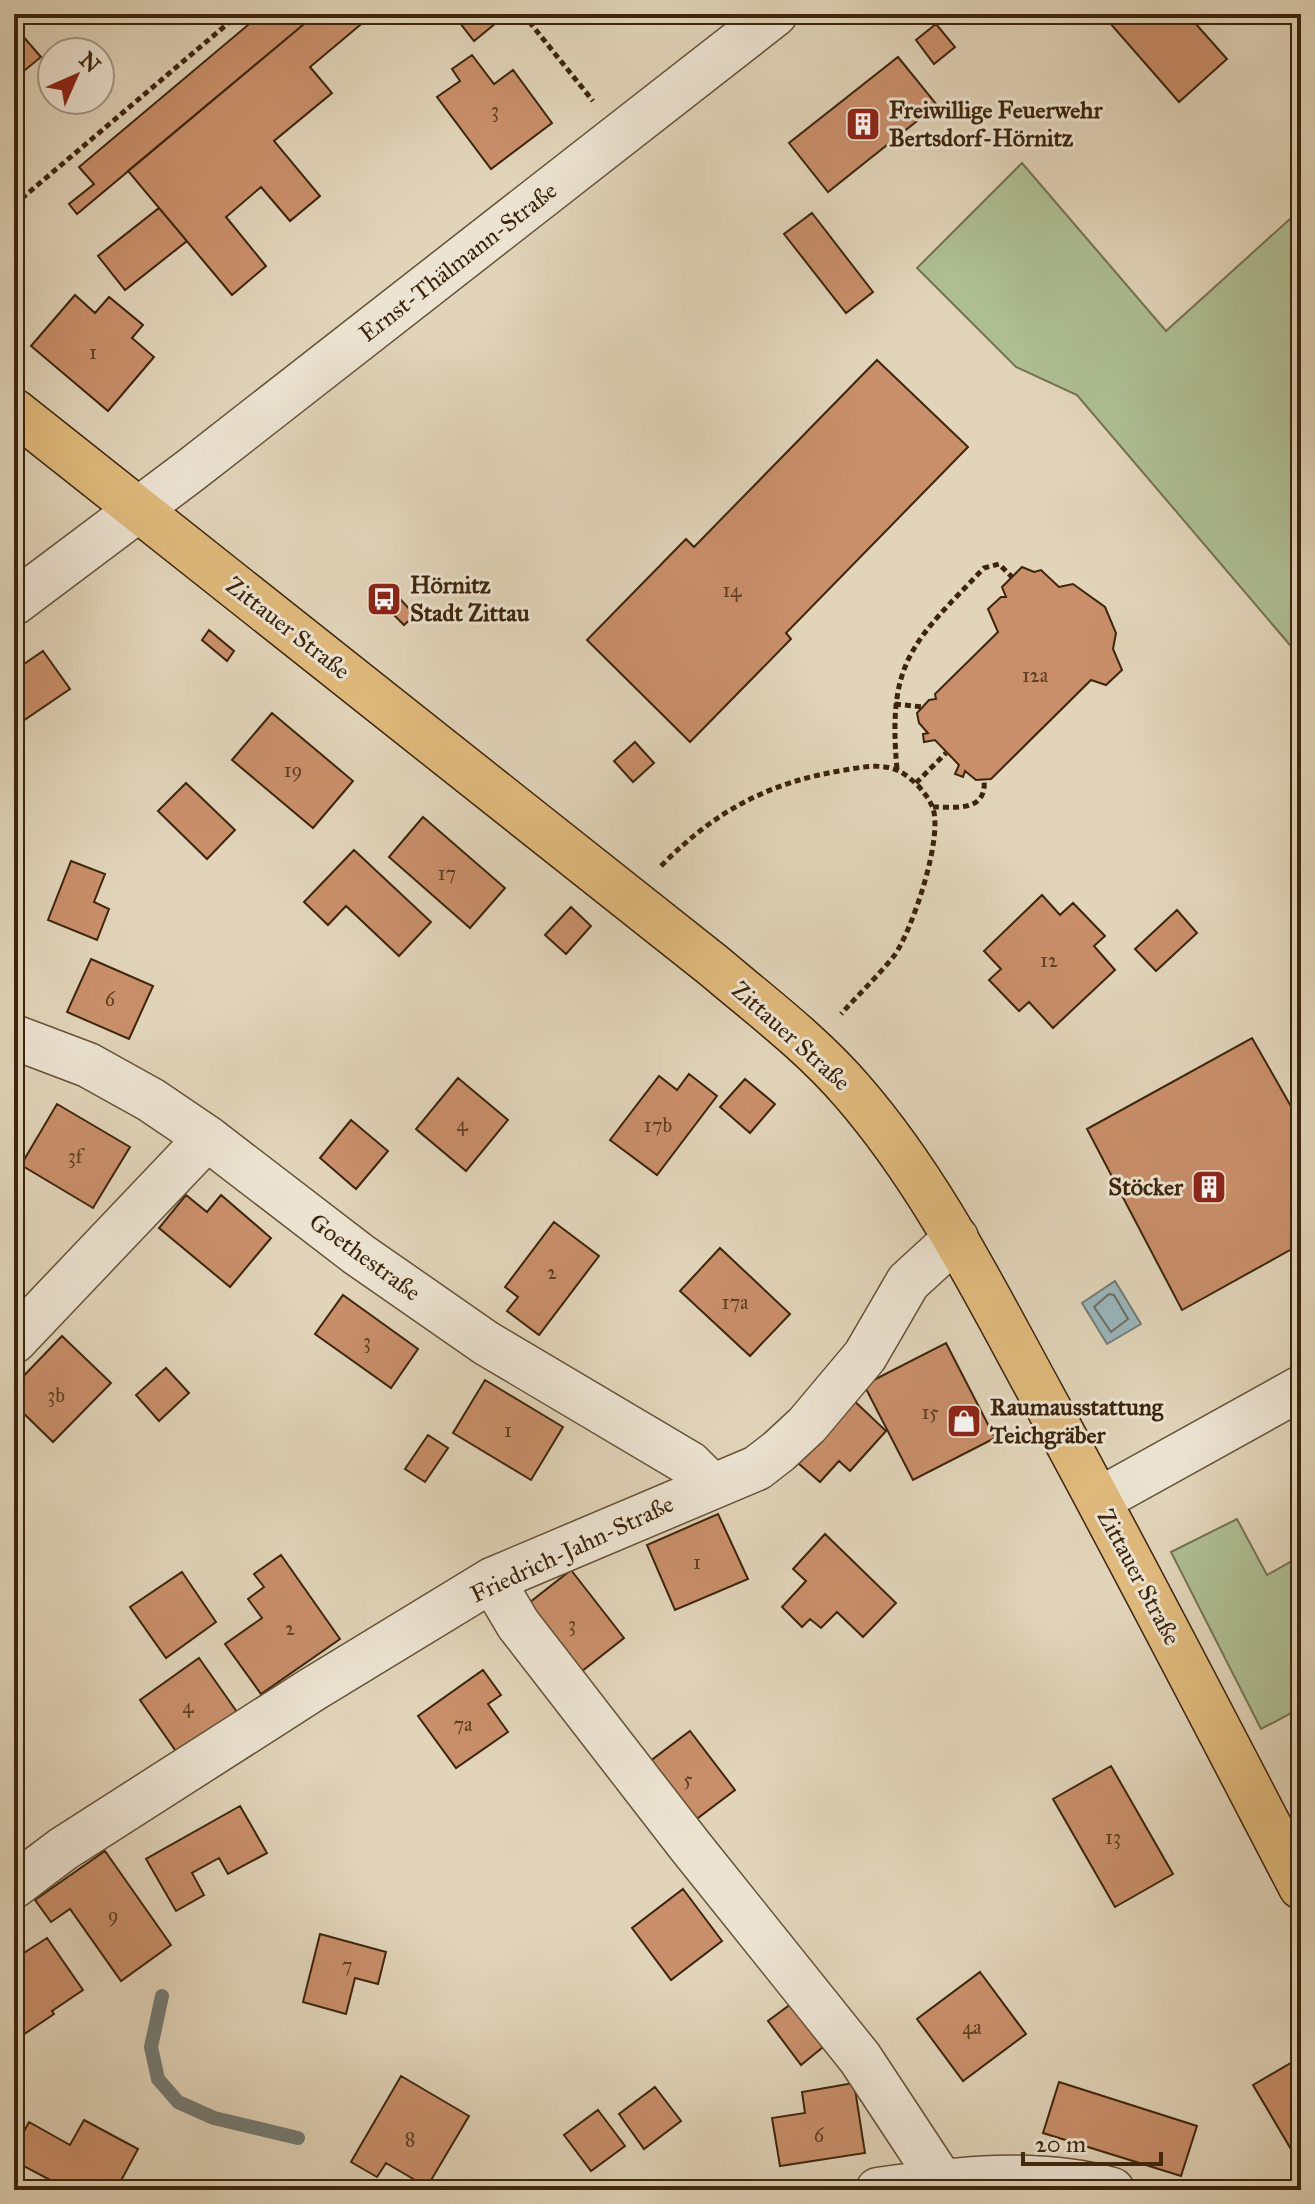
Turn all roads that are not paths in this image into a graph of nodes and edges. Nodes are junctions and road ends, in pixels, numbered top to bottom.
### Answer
1 (775, 14) edge
2 (14, 411) edge
3 (140, 510) junction
4 (14, 603) edge
5 (14, 1037) edge
6 (207, 1138) junction
7 (956, 1238) junction
8 (14, 1341) edge
9 (1301, 1388) edge
10 (712, 1486) junction
11 (1099, 1500) junction
12 (492, 1580) junction
13 (14, 1886) edge
14 (1301, 1887) edge
15 (941, 2181) junction
16 (878, 2190) edge
17 (1112, 2190) edge

1 - 3 street, Ernst-Thälmann-Straße
2 - 3 main road, Zittauer Straße
3 - 4 street, Ernst-Thälmann-Straße
3 - 7 main road, Zittauer Straße
5 - 6 street, Goethestraße
6 - 8 street
6 - 10 street, Goethestraße
7 - 10 street, Friedrich-Jahn-Straße
7 - 11 main road, Zittauer Straße
9 - 11 street
10 - 12 street, Friedrich-Jahn-Straße
11 - 14 main road, Zittauer Straße
12 - 13 street, Friedrich-Jahn-Straße
12 - 15 street
15 - 16 street
15 - 17 street

